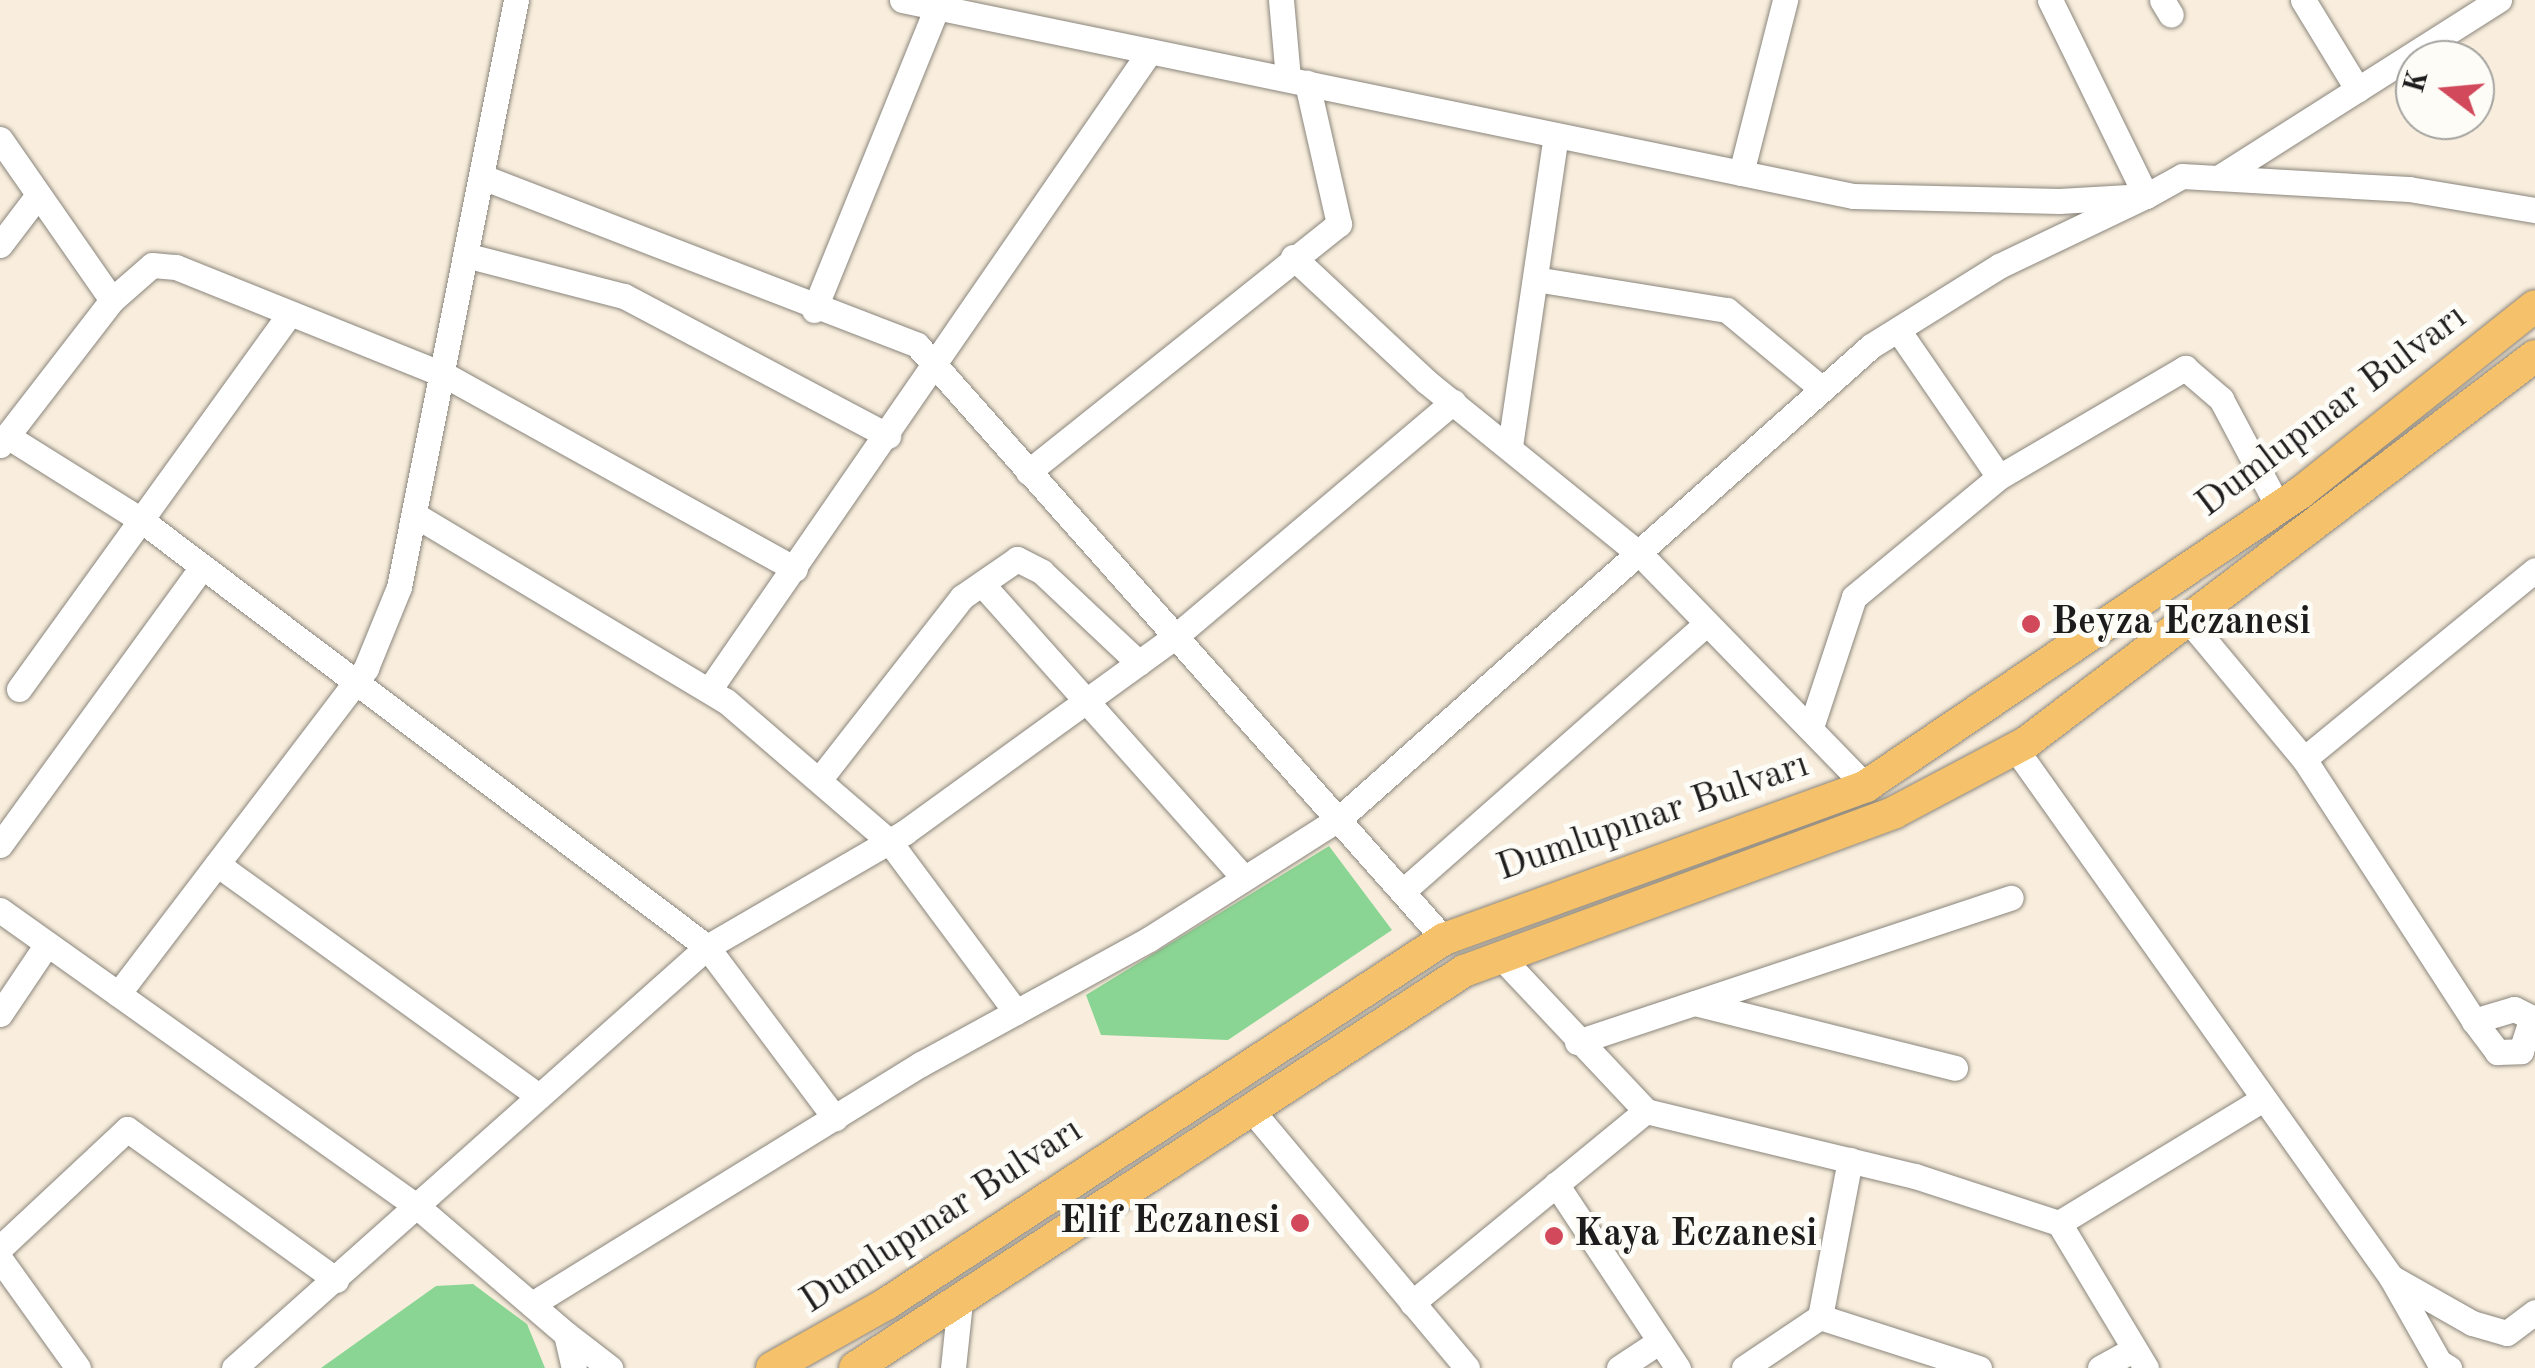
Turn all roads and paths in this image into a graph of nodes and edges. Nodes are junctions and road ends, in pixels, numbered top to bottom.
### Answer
1 (516, 0) edge
2 (902, 0) edge
3 (1282, 0) edge
4 (1785, 0) edge
5 (2050, 0) edge
6 (2303, 0) edge
7 (2499, 0) edge
8 (938, 7) junction
9 (1150, 51) junction
10 (1297, 81) junction
11 (2358, 90) junction
12 (1556, 135) junction
13 (0, 139) edge
14 (1741, 173) junction
15 (485, 178) junction
16 (2218, 178) junction
17 (38, 195) junction
18 (2146, 196) junction
19 (2535, 210) edge
20 (0, 245) edge
21 (470, 256) junction
22 (1293, 256) junction
23 (1535, 279) junction
24 (112, 300) junction
25 (2535, 306) edge
26 (814, 310) junction
27 (290, 313) junction
28 (1898, 330) junction
29 (2535, 356) edge
30 (936, 366) junction
31 (444, 375) junction
32 (1821, 388) junction
33 (1453, 402) junction
34 (888, 436) junction
35 (4, 440) edge
36 (1510, 446) junction
37 (1028, 472) junction
38 (1999, 477) junction
39 (2279, 508) junction
40 (415, 515) junction
41 (141, 520) junction
42 (1641, 555) junction
43 (201, 568) junction
44 (795, 569) junction
45 (2535, 570) edge
46 (982, 584) junction
47 (2188, 621) junction
48 (1704, 626) junction
49 (1176, 636) junction
50 (1139, 663) junction
51 (357, 679) junction
52 (19, 689) dead end
53 (709, 690) junction
54 (1087, 701) junction
55 (1811, 727) junction
56 (2014, 748) junction
57 (2304, 759) junction
58 (818, 780) junction
59 (1866, 786) junction
60 (1340, 818) junction
61 (890, 840) junction
62 (0, 845) edge
63 (217, 864) junction
64 (1241, 875) junction
65 (1402, 891) junction
66 (2011, 898) dead end
67 (0, 910) edge
68 (1444, 939) junction
69 (47, 944) junction
70 (706, 947) junction
71 (1500, 956) junction
72 (118, 994) junction
73 (1696, 1003) junction
74 (1016, 1012) junction
75 (0, 1014) edge
76 (2474, 1021) dead end
77 (1578, 1042) junction
78 (1955, 1068) dead end
79 (535, 1093) junction
80 (2263, 1099) junction
81 (1646, 1111) junction
82 (1254, 1113) junction
83 (835, 1118) junction
84 (1850, 1160) junction
85 (1556, 1184) junction
86 (419, 1208) junction
87 (2059, 1223) junction
88 (0, 1248) edge
89 (0, 1259) edge
90 (2391, 1277) junction
91 (336, 1280) junction
92 (960, 1301) junction
93 (1412, 1303) junction
94 (532, 1304) junction
95 (2535, 1312) edge
96 (1820, 1317) junction
97 (566, 1334) junction
98 (1660, 1340) junction
99 (2140, 1358) edge
100 (2440, 1366) edge
101 (78, 1368) edge
102 (234, 1368) edge
103 (574, 1368) edge
104 (610, 1368) edge
105 (772, 1368) edge
106 (855, 1368) edge
107 (953, 1368) edge
108 (1467, 1368) edge
109 (1619, 1368) edge
110 (1678, 1368) edge
111 (1744, 1368) edge
112 (1979, 1368) edge
113 (2100, 1368) edge

1 - 15 street
2 - 8 street
3 - 10 street
4 - 14 street
5 - 18 street
6 - 11 street
7 - 11 street
8 - 9 street
8 - 26 street
9 - 10 street
9 - 30 street
10 - 12 street
10 - 22 street
11 - 16 street
12 - 14 street
12 - 23 street
13 - 17 street
14 - 18 street
15 - 21 street
15 - 26 street
16 - 18 street
16 - 19 street
17 - 20 street
17 - 24 street
18 - 28 street
21 - 31 street
21 - 34 street
22 - 33 street
22 - 37 street
23 - 32 street
23 - 36 street
24 - 27 street
24 - 35 street
25 - 39 main road, Dumlupınar Bulvarı
26 - 30 street
27 - 31 street
27 - 41 street
28 - 32 street
28 - 38 street
29 - 47 main road, Dumlupınar Bulvarı
30 - 34 street
30 - 37 street
31 - 40 street
31 - 44 street
32 - 42 street
33 - 36 street
33 - 49 street
34 - 44 street
35 - 41 street
36 - 42 street
37 - 49 street
38 - 39 street
38 - 55 street
39 - 59 main road, Dumlupınar Bulvarı
40 - 51 street
40 - 53 street
41 - 43 street
41 - 52 street
42 - 48 street
42 - 60 street
43 - 51 street
43 - 62 street
44 - 53 street
45 - 57 street
46 - 50 street
46 - 54 street
46 - 58 street
47 - 56 main road, Dumlupınar Bulvarı
47 - 57 street
48 - 55 street
48 - 65 street
49 - 50 street
49 - 60 street
50 - 54 street
51 - 63 street
51 - 70 street
53 - 58 street
54 - 61 street
54 - 64 street
55 - 59 street
56 - 71 main road, Dumlupınar Bulvarı
56 - 80 street
57 - 76 street
58 - 61 street
59 - 68 main road, Dumlupınar Bulvarı
60 - 64 street
60 - 65 street
61 - 70 street
61 - 74 street
63 - 72 street
63 - 79 street
64 - 74 street
65 - 68 street
66 - 73 street
67 - 69 street
68 - 105 main road, Dumlupınar Bulvarı
69 - 72 street
69 - 75 street
70 - 79 street
70 - 83 street
71 - 77 street
71 - 82 main road, Dumlupınar Bulvarı
72 - 86 street
73 - 77 street
73 - 78 street
74 - 83 street
77 - 81 street
79 - 86 street
80 - 87 street
80 - 90 street
81 - 84 street
81 - 85 street
82 - 92 main road, Dumlupınar Bulvarı
82 - 93 street
83 - 94 street
84 - 87 street
84 - 96 street
85 - 93 street
85 - 98 street
86 - 91 street
86 - 94 street
87 - 99 street
88 - 91 street
89 - 101 street
90 - 95 street
90 - 100 street
91 - 102 street
92 - 106 main road, Dumlupınar Bulvarı
92 - 107 street
93 - 108 street
94 - 97 street
96 - 111 street
96 - 112 street
97 - 103 street
97 - 104 street
98 - 109 street
98 - 110 street
99 - 113 street

